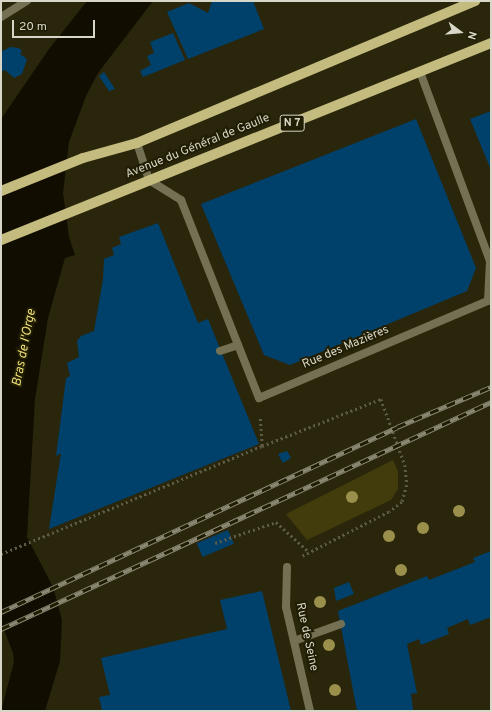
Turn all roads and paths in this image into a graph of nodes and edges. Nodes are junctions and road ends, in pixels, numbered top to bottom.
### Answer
1 (27, 1) edge
2 (475, 1) edge
3 (1, 17) edge
4 (491, 43) edge
5 (420, 72) junction
6 (137, 143) junction
7 (149, 180) junction
8 (1, 191) edge
9 (1, 240) edge
10 (238, 345) junction
11 (220, 351) dead end
12 (259, 398) junction
13 (262, 446) junction
14 (59, 525) dead end
15 (60, 529) junction
16 (215, 543) dead end
17 (309, 552) junction
18 (1, 554) edge
19 (287, 567) joint
20 (341, 624) dead end
21 (294, 641) junction
22 (310, 711) edge

1 - 3 street
2 - 6 main road
4 - 5 main road, Avenue du Général de Gaulle / N 7
5 - 7 main road, Avenue du Général de Gaulle / N 7
5 - 12 street, Rue des Mazières
6 - 7 street
6 - 8 main road
7 - 9 main road, Avenue du Général de Gaulle / N 7
7 - 10 street
10 - 11 street
10 - 12 street
12 - 13 path
13 - 15 path
13 - 17 path
14 - 15 path
15 - 18 path
16 - 17 path
17 - 19 path
19 - 21 street, Rue de Seine
20 - 21 street
21 - 22 street, Rue de Seine

